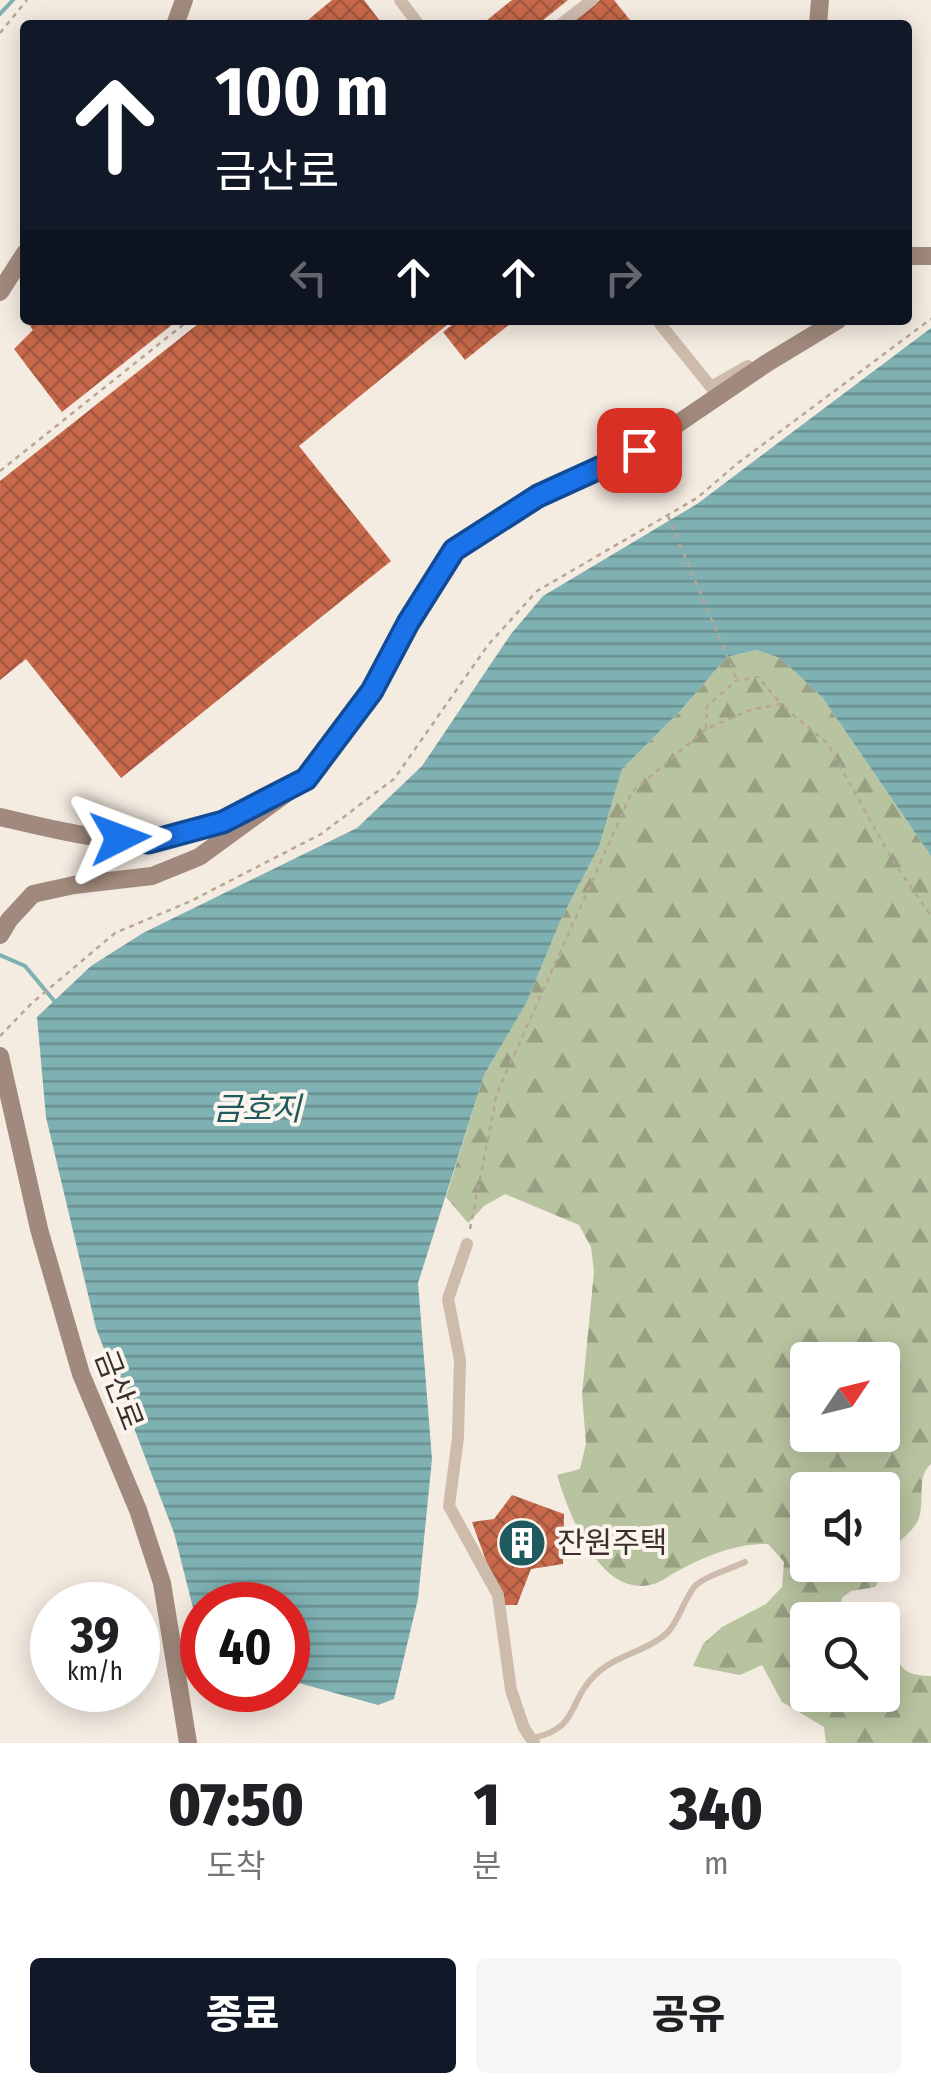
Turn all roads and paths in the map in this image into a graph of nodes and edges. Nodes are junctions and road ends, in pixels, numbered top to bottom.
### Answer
1 (28, 0) edge
2 (400, 0) edge
3 (592, 0) edge
4 (416, 20) edge
5 (566, 20) edge
6 (0, 32) edge
7 (20, 262) edge
8 (0, 292) edge
9 (931, 319) edge
10 (183, 325) edge
11 (661, 325) edge
12 (815, 325) edge
13 (830, 325) edge
14 (0, 471) edge
15 (667, 515) junction
16 (737, 680) junction
17 (780, 704) junction
18 (706, 728) junction
19 (306, 779) junction
20 (0, 817) edge
21 (931, 916) edge
22 (4, 928) edge
23 (0, 1036) edge
24 (0, 1056) edge
25 (467, 1244) joint
26 (746, 1562) dead end
27 (533, 1740) edge
28 (188, 1743) edge

1 - 6 path
2 - 4 street
3 - 5 street
7 - 8 street
9 - 15 path
10 - 14 path
11 - 12 street
13 - 19 street
15 - 16 path
15 - 23 path
16 - 17 path
16 - 18 path
17 - 18 path
17 - 21 path
18 - 25 path
19 - 20 street
19 - 22 street
24 - 28 street, 금산로
25 - 27 street
26 - 27 lane

